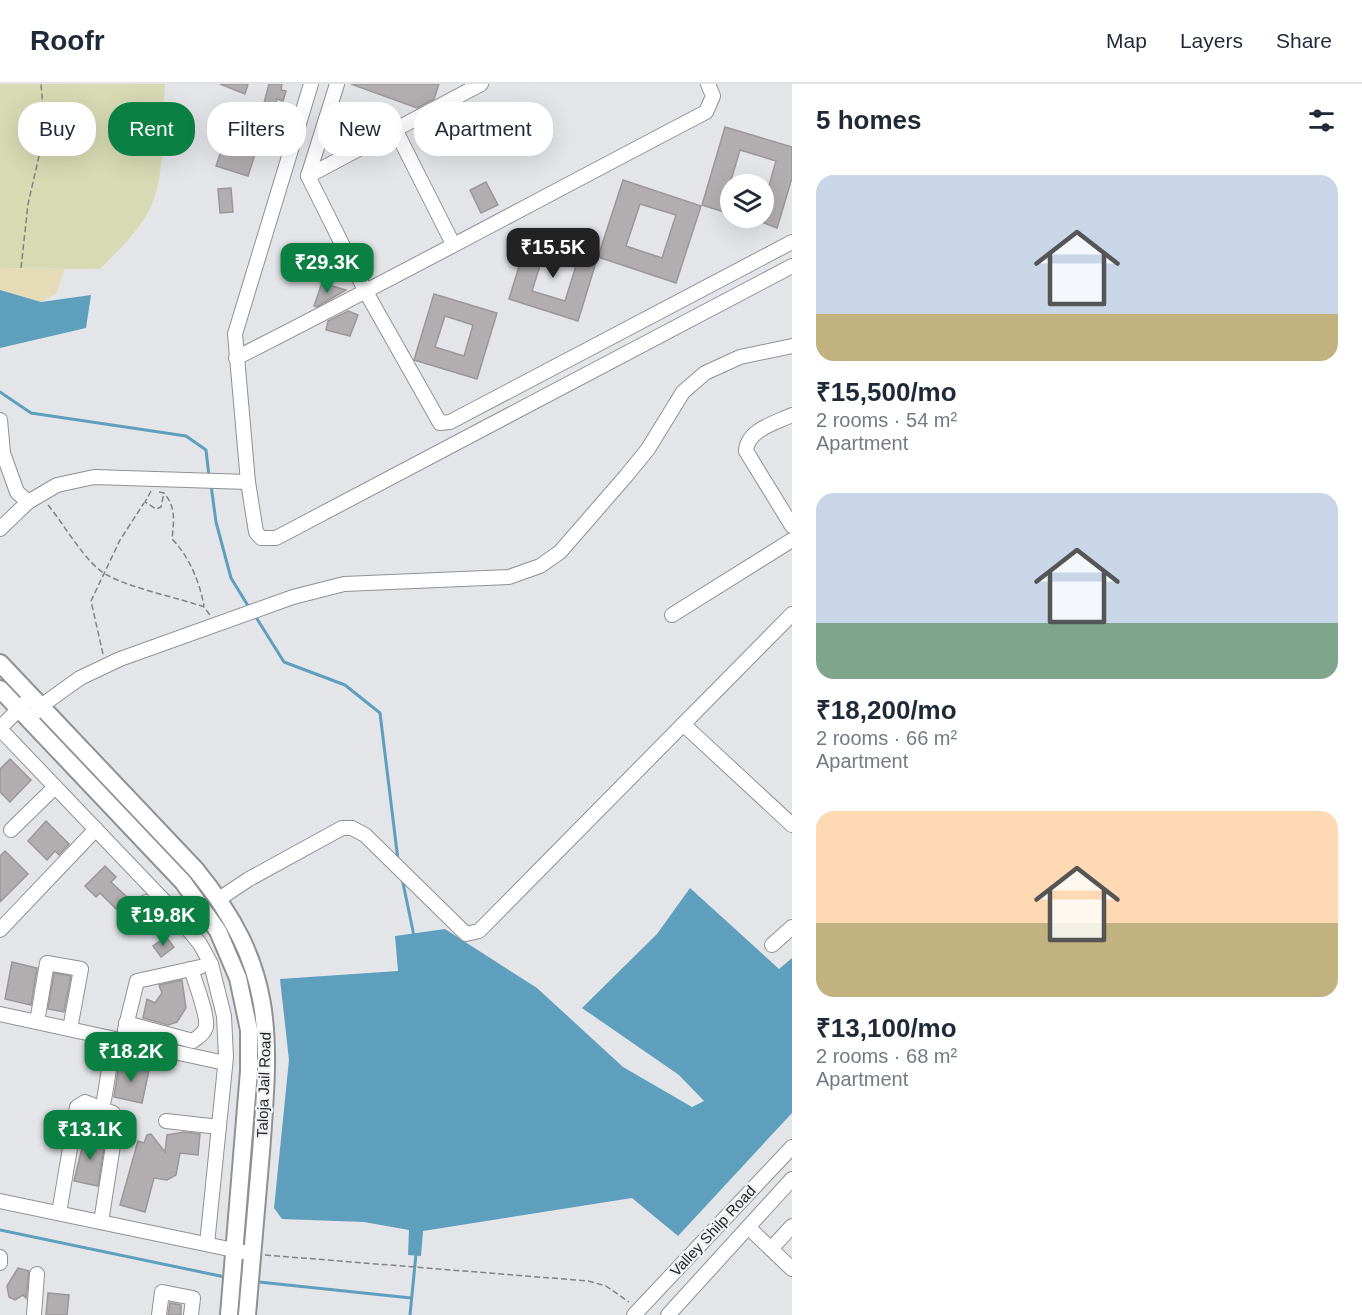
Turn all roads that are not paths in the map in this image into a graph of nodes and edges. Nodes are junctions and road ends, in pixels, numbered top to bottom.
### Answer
1 (310, 84) edge
2 (337, 84) edge
3 (482, 84) edge
4 (708, 84) edge
5 (402, 128) edge
6 (402, 143) edge
7 (347, 156) edge
8 (308, 176) junction
9 (792, 242) edge
10 (453, 244) junction
11 (792, 266) edge
12 (366, 292) junction
13 (792, 346) edge
14 (236, 358) junction
15 (792, 415) edge
16 (0, 420) edge
17 (242, 481) junction
18 (28, 502) junction
19 (792, 526) edge
20 (0, 529) edge
21 (792, 540) edge
22 (792, 614) edge
23 (672, 615) dead end
24 (0, 663) edge
25 (0, 689) edge
26 (36, 701) junction
27 (24, 714) junction
28 (683, 724) junction
29 (0, 729) edge
30 (55, 787) junction
31 (792, 825) edge
32 (96, 829) junction
33 (11, 830) dead end
34 (219, 900) junction
35 (146, 902) dead end
36 (177, 915) junction
37 (792, 927) edge
38 (0, 930) edge
39 (772, 945) dead end
40 (211, 964) junction
41 (191, 969) junction
42 (0, 1014) edge
43 (37, 1019) junction
44 (126, 1023) junction
45 (71, 1026) junction
46 (118, 1039) junction
47 (225, 1063) junction
48 (104, 1100) dead end
49 (166, 1121) dead end
50 (219, 1127) junction
51 (792, 1147) edge
52 (792, 1179) edge
53 (0, 1200) edge
54 (59, 1213) junction
55 (101, 1222) junction
56 (792, 1226) edge
57 (748, 1227) junction
58 (207, 1244) junction
59 (771, 1249) junction
60 (236, 1250) junction
61 (253, 1254) junction
62 (0, 1257) edge
63 (0, 1263) edge
64 (792, 1269) edge
65 (38, 1274) dead end
66 (641, 1313) edge
67 (34, 1315) edge
68 (159, 1315) edge
69 (191, 1315) edge
70 (229, 1315) edge
71 (247, 1315) edge
72 (668, 1315) edge

1 - 14 street
2 - 8 street
3 - 5 street
4 - 10 street
6 - 10 street
7 - 8 street
8 - 12 street
9 - 12 street
10 - 12 street
11 - 17 street
12 - 14 street
13 - 26 street
14 - 17 street
15 - 19 street
16 - 18 street
17 - 18 street
18 - 20 street
21 - 23 street
22 - 28 street
24 - 26 main road, Taloja Jail Road
25 - 27 main road, Taloja Jail Road
26 - 27 street
26 - 34 main road, Taloja Jail Road
27 - 29 street
27 - 60 main road, Taloja Jail Road
28 - 31 street
28 - 34 street
29 - 30 street
30 - 32 street
30 - 33 street
32 - 36 street
32 - 38 street
34 - 61 main road, Taloja Jail Road
35 - 36 street
36 - 40 street
37 - 39 street
40 - 41 street
40 - 47 street
41 - 44 street
41 - 44 street
42 - 43 street
43 - 45 street
43 - 45 street
44 - 46 street
45 - 46 street
46 - 47 street
46 - 48 street
47 - 50 street
49 - 50 street
50 - 58 street
51 - 66 street, Valley Shilp Road
52 - 57 street, Valley Shilp Road
53 - 54 street
54 - 55 street
54 - 55 street
55 - 58 street
56 - 59 street
57 - 59 street
57 - 72 street, Valley Shilp Road
58 - 60 street
59 - 64 street
60 - 61 street
60 - 70 main road, Taloja Jail Road
61 - 71 main road, Taloja Jail Road
62 - 63 street
65 - 67 street
68 - 69 street

